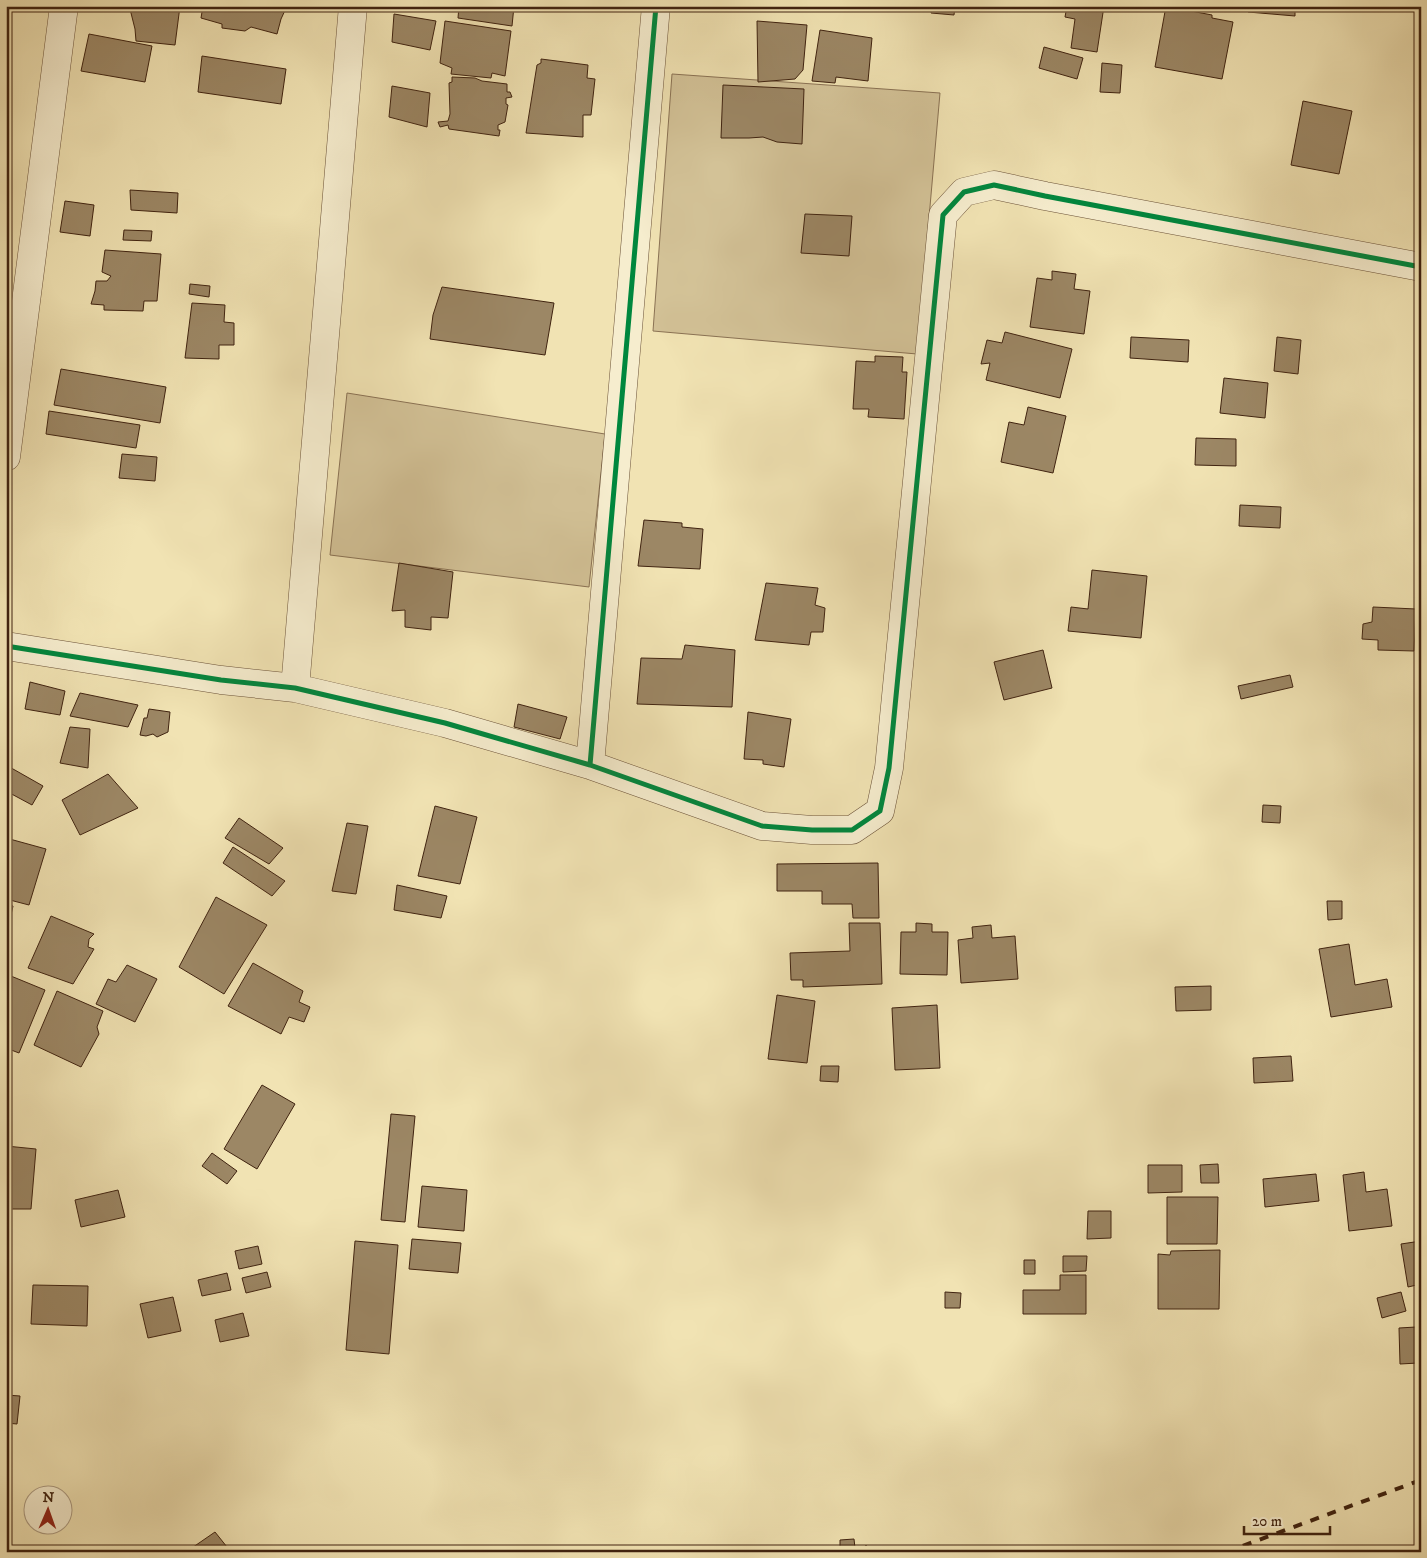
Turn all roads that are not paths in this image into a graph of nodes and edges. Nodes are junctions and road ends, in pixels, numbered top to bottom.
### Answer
1 (64, 6) edge
2 (353, 6) edge
3 (656, 6) edge
4 (1421, 267) edge
5 (6, 457) edge
6 (6, 646) edge
7 (295, 688) junction
8 (590, 765) junction

1 - 5 street
2 - 7 street
3 - 8 street
4 - 8 street
6 - 7 street
7 - 8 street

